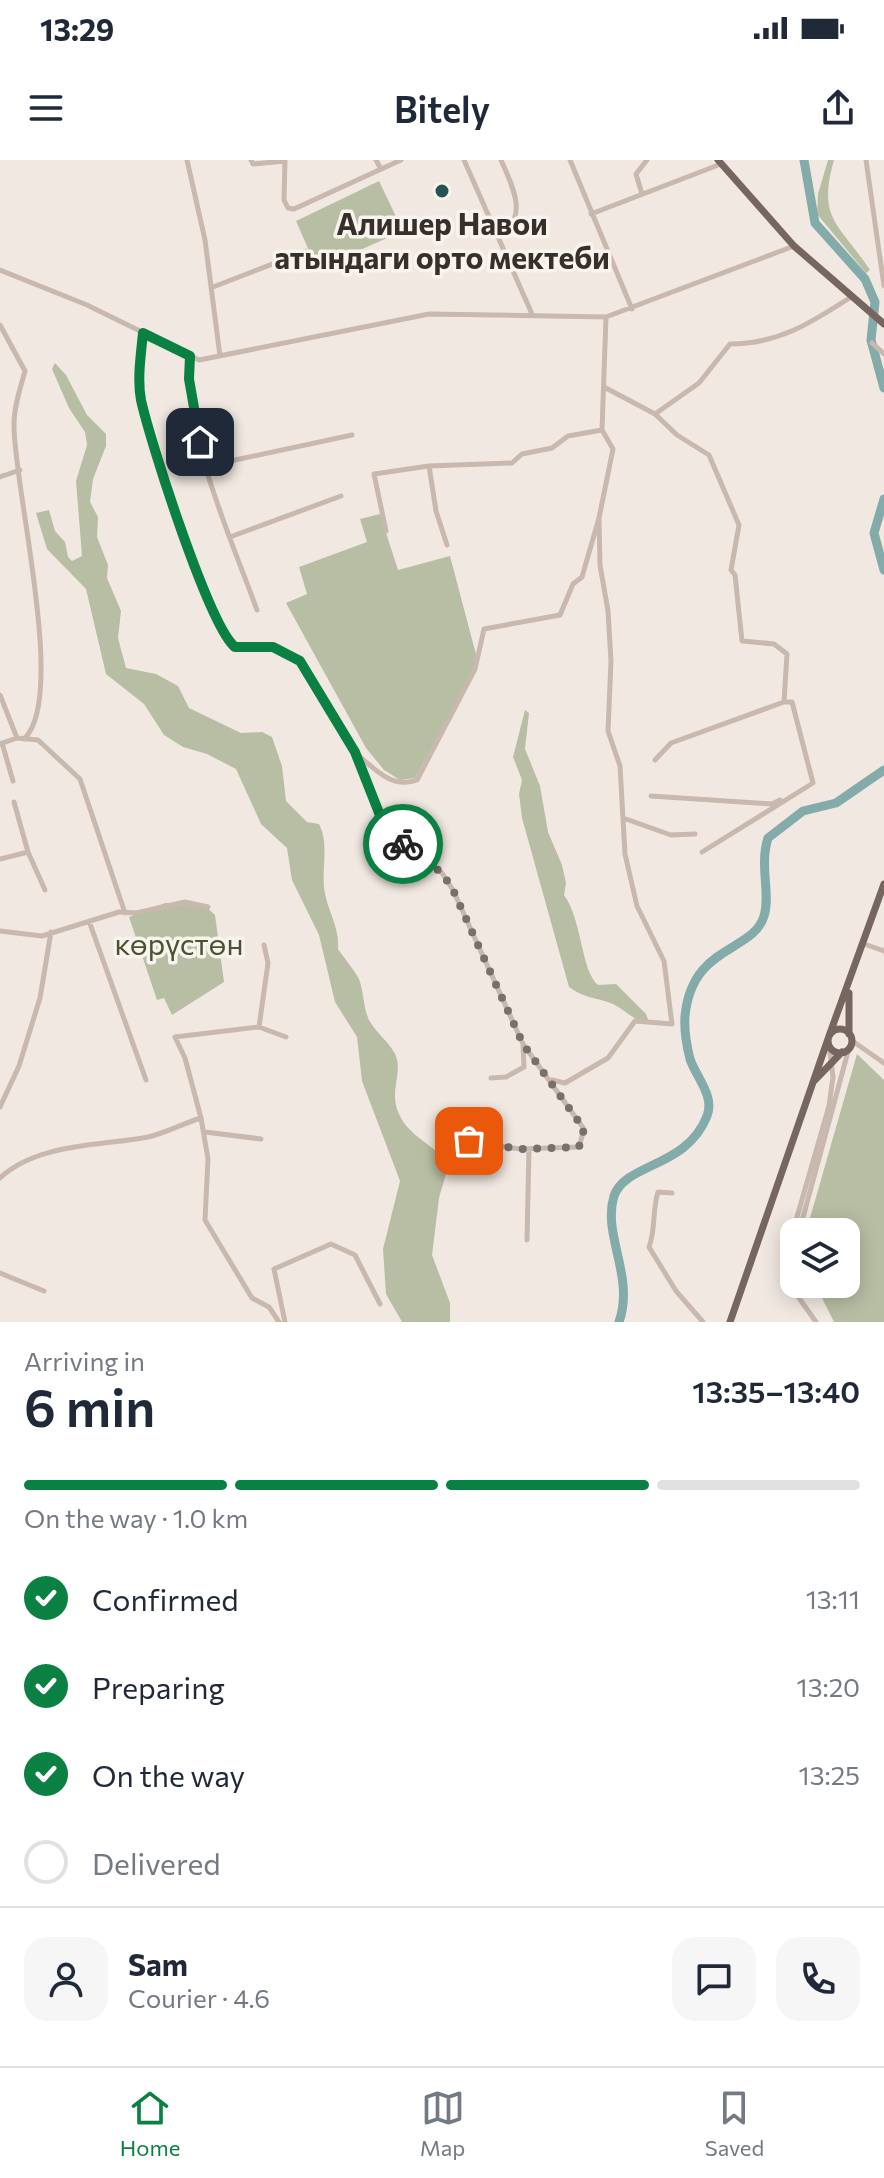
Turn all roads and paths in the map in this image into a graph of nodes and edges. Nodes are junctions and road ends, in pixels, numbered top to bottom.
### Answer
1 (187, 160) edge
2 (251, 160) edge
3 (285, 160) edge
4 (376, 160) edge
5 (401, 160) edge
6 (464, 160) edge
7 (501, 160) edge
8 (570, 160) edge
9 (647, 160) edge
10 (866, 160) edge
11 (720, 162) edge
12 (381, 169) junction
13 (642, 194) junction
14 (591, 214) junction
15 (499, 236) junction
16 (794, 246) junction
17 (306, 251) dead end
18 (0, 270) edge
19 (884, 286) edge
20 (213, 287) junction
21 (854, 300) junction
22 (632, 309) junction
23 (532, 314) junction
24 (606, 317) junction
25 (883, 323) edge
26 (0, 325) edge
27 (143, 333) junction
28 (872, 343) dead end
29 (884, 354) edge
30 (190, 356) junction
31 (220, 356) junction
32 (604, 387) junction
33 (655, 414) junction
34 (602, 430) junction
35 (352, 435) dead end
36 (207, 466) junction
37 (429, 466) junction
38 (20, 470) junction
39 (0, 477) edge
40 (341, 496) dead end
41 (599, 518) junction
42 (386, 531) dead end
43 (230, 537) junction
44 (447, 545) dead end
45 (257, 610) dead end
46 (0, 695) edge
47 (784, 702) junction
48 (20, 739) junction
49 (1, 744) edge
50 (355, 752) junction
51 (655, 760) dead end
52 (13, 781) dead end
53 (813, 783) junction
54 (651, 796) dead end
55 (14, 802) dead end
56 (623, 818) junction
57 (695, 834) dead end
58 (28, 852) junction
59 (702, 852) dead end
60 (0, 859) edge
61 (884, 884) edge
62 (45, 890) dead end
63 (208, 907) dead end
64 (125, 913) junction
65 (89, 921) junction
66 (0, 931) edge
67 (52, 931) junction
68 (864, 944) junction
69 (264, 945) dead end
70 (884, 951) edge
71 (849, 986) junction
72 (259, 1027) junction
73 (286, 1037) dead end
74 (828, 1040) junction
75 (848, 1043) junction
76 (523, 1044) junction
77 (832, 1061) junction
78 (884, 1063) edge
79 (491, 1078) dead end
80 (146, 1080) dead end
81 (551, 1080) junction
82 (810, 1084) junction
83 (0, 1107) edge
84 (201, 1118) junction
85 (205, 1132) junction
86 (261, 1139) dead end
87 (467, 1141) dead end
88 (529, 1149) junction
89 (0, 1178) edge
90 (672, 1193) dead end
91 (797, 1218) edge
92 (803, 1218) edge
93 (527, 1240) dead end
94 (0, 1273) edge
95 (44, 1291) dead end
96 (799, 1298) edge
97 (380, 1304) dead end
98 (282, 1322) edge
99 (703, 1322) edge
100 (730, 1322) edge
101 (816, 1322) edge

1 - 20 street
2 - 3 street
3 - 12 street
4 - 12 street
5 - 12 street
6 - 15 street
7 - 15 street
8 - 14 street
9 - 13 street
10 - 19 street
11 - 13 street
11 - 16 main road
13 - 14 street
14 - 22 street
15 - 23 street
16 - 21 main road
16 - 22 street
17 - 20 street
18 - 27 street
20 - 31 street
21 - 25 main road
21 - 33 street
22 - 24 street
23 - 24 street
23 - 31 street
24 - 32 street
26 - 38 street
27 - 30 street
27 - 50 street
28 - 29 street
30 - 31 street
30 - 36 street
32 - 33 street
32 - 34 street
33 - 47 street
34 - 37 street
34 - 41 street
35 - 36 street
36 - 43 street
37 - 42 street
37 - 44 street
38 - 39 street
38 - 48 street
40 - 43 street
41 - 50 street
41 - 56 street
43 - 45 street
46 - 48 street
47 - 51 street
47 - 53 street
48 - 49 street
48 - 64 street
49 - 52 street
50 - 76 street
53 - 54 street
53 - 59 street
55 - 58 street
56 - 57 street
56 - 81 street
58 - 60 street
58 - 62 street
61 - 68 main road
63 - 64 street
64 - 65 street
65 - 67 street
65 - 80 street
66 - 67 street
67 - 83 street
68 - 70 street
68 - 71 main road
69 - 72 street
71 - 74 main road
71 - 75 main road
72 - 73 street
72 - 84 street
74 - 75 main road
74 - 75 main road
74 - 77 street
74 - 82 main road
75 - 77 main road
75 - 78 street
75 - 92 street
76 - 79 street
76 - 81 street
77 - 82 main road
77 - 91 street
81 - 88 street
82 - 100 main road
84 - 85 street
84 - 89 street
85 - 86 street
85 - 98 street
87 - 88 street
88 - 93 street
90 - 99 street
94 - 95 street
96 - 101 street
97 - 98 street

